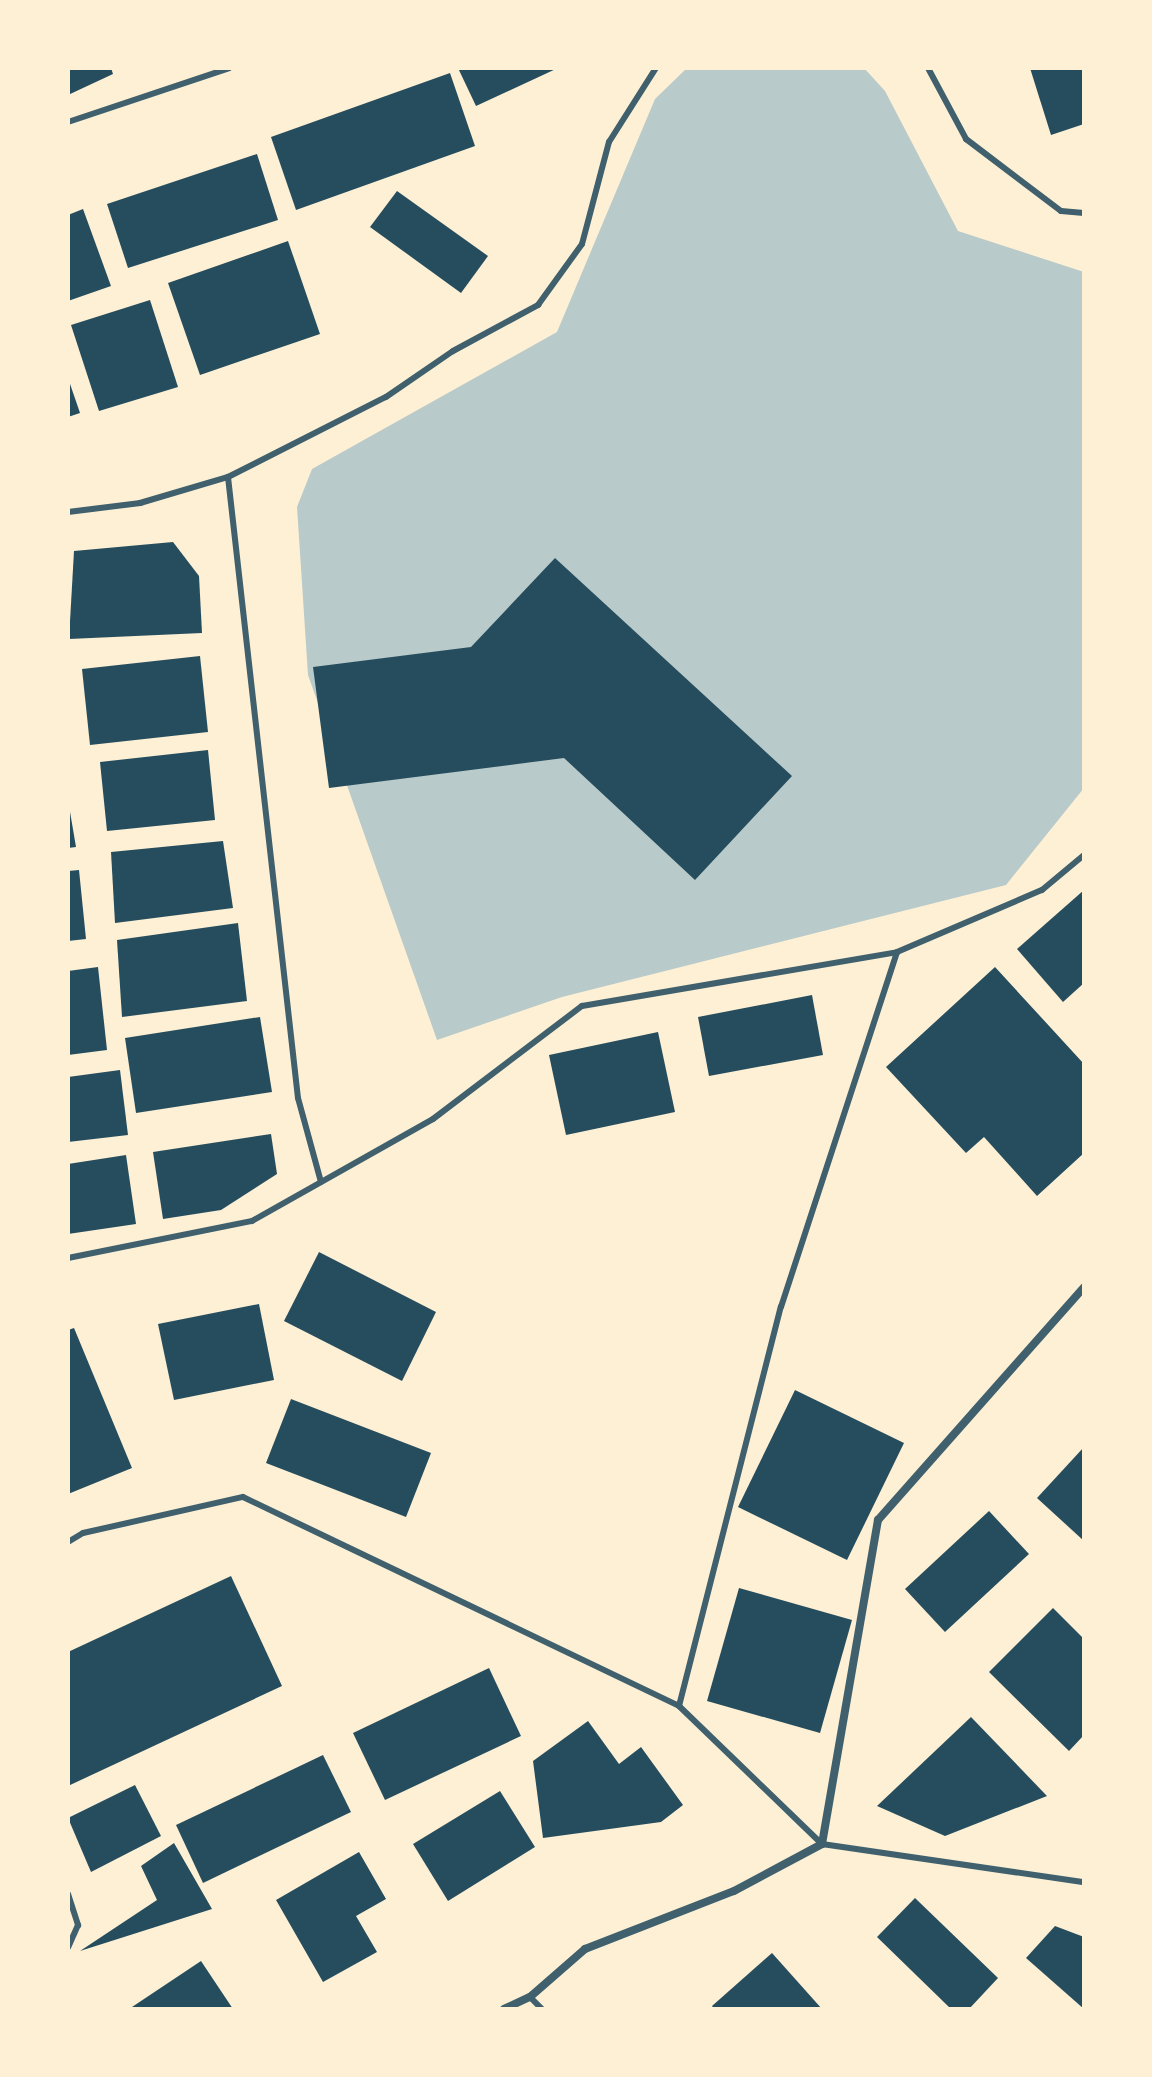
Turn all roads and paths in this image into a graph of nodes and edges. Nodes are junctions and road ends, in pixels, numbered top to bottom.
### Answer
1 (229, 68) edge
2 (656, 68) edge
3 (928, 68) edge
4 (68, 122) edge
5 (1084, 213) edge
6 (228, 477) junction
7 (68, 512) edge
8 (1084, 855) edge
9 (897, 952) junction
10 (321, 1182) junction
11 (68, 1258) edge
12 (1084, 1287) edge
13 (68, 1542) edge
14 (679, 1706) junction
15 (822, 1844) junction
16 (1084, 1882) edge
17 (68, 1894) edge
18 (68, 1947) edge
19 (530, 1997) junction
20 (504, 2009) edge
21 (542, 2009) edge

1 - 4 lane
2 - 6 lane
3 - 5 lane
6 - 7 lane
6 - 10 lane
8 - 9 lane
9 - 10 lane
9 - 14 lane
10 - 11 lane
12 - 15 street
13 - 14 lane
14 - 15 lane
15 - 16 lane
15 - 19 street
17 - 18 lane
19 - 20 street
19 - 21 lane

